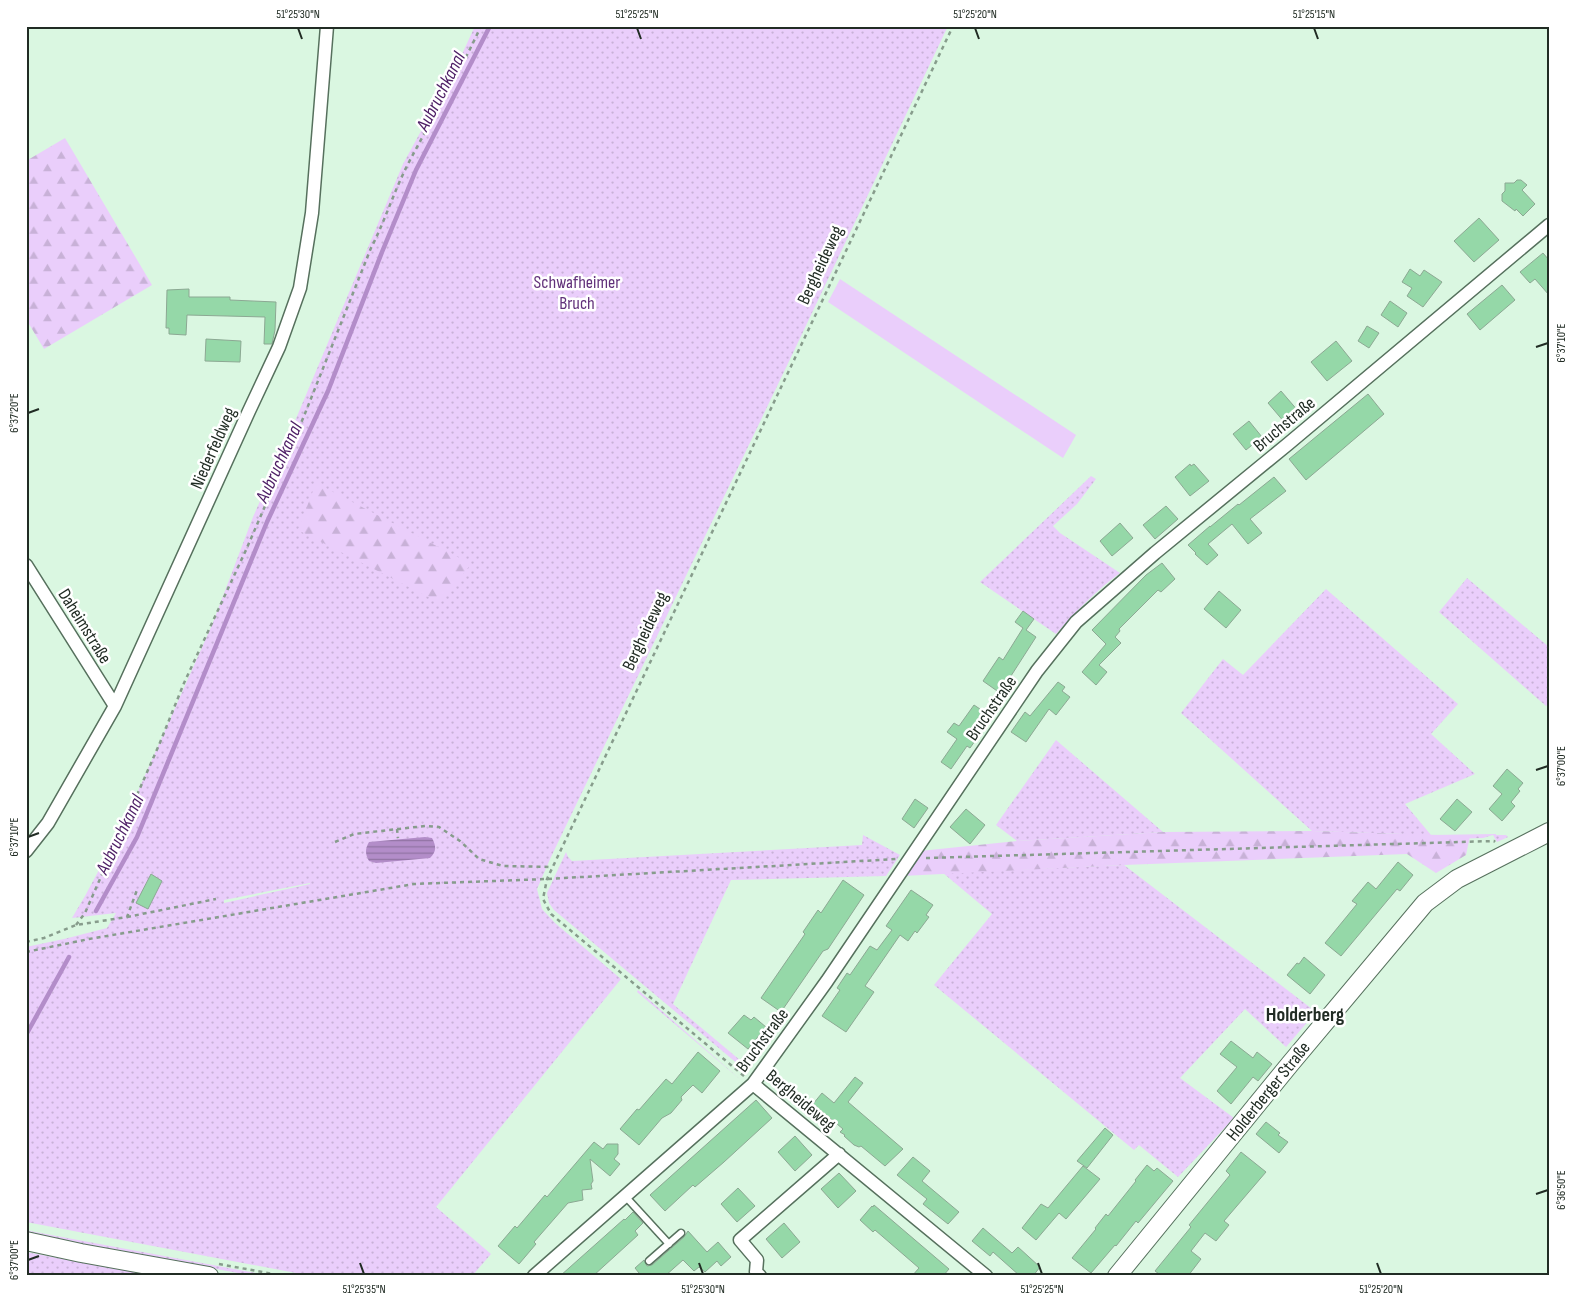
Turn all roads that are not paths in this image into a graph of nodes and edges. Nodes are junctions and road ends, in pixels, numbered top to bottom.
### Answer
1 (327, 26) edge
2 (1549, 225) edge
3 (26, 565) edge
4 (115, 706) junction
5 (1549, 832) edge
6 (26, 851) edge
7 (753, 1084) junction
8 (838, 1154) junction
9 (625, 1196) junction
10 (681, 1234) dead end
11 (26, 1241) edge
12 (669, 1244) junction
13 (649, 1261) dead end
14 (209, 1276) edge
15 (534, 1276) edge
16 (760, 1276) edge
17 (986, 1276) edge
18 (1117, 1276) edge

1 - 4 street, Niederfeldweg
2 - 7 street, Bruchstraße
3 - 4 street, Daheimstraße
4 - 6 street, Niederfeldweg
5 - 18 main road, Holderberger Straße
7 - 8 street, Bergheideweg
7 - 9 street, Bruchstraße
8 - 16 street, Bergheideweg
8 - 17 street, Bergheideweg
9 - 12 lane
9 - 15 street, Bruchstraße
10 - 12 lane
11 - 14 main road
12 - 13 lane

